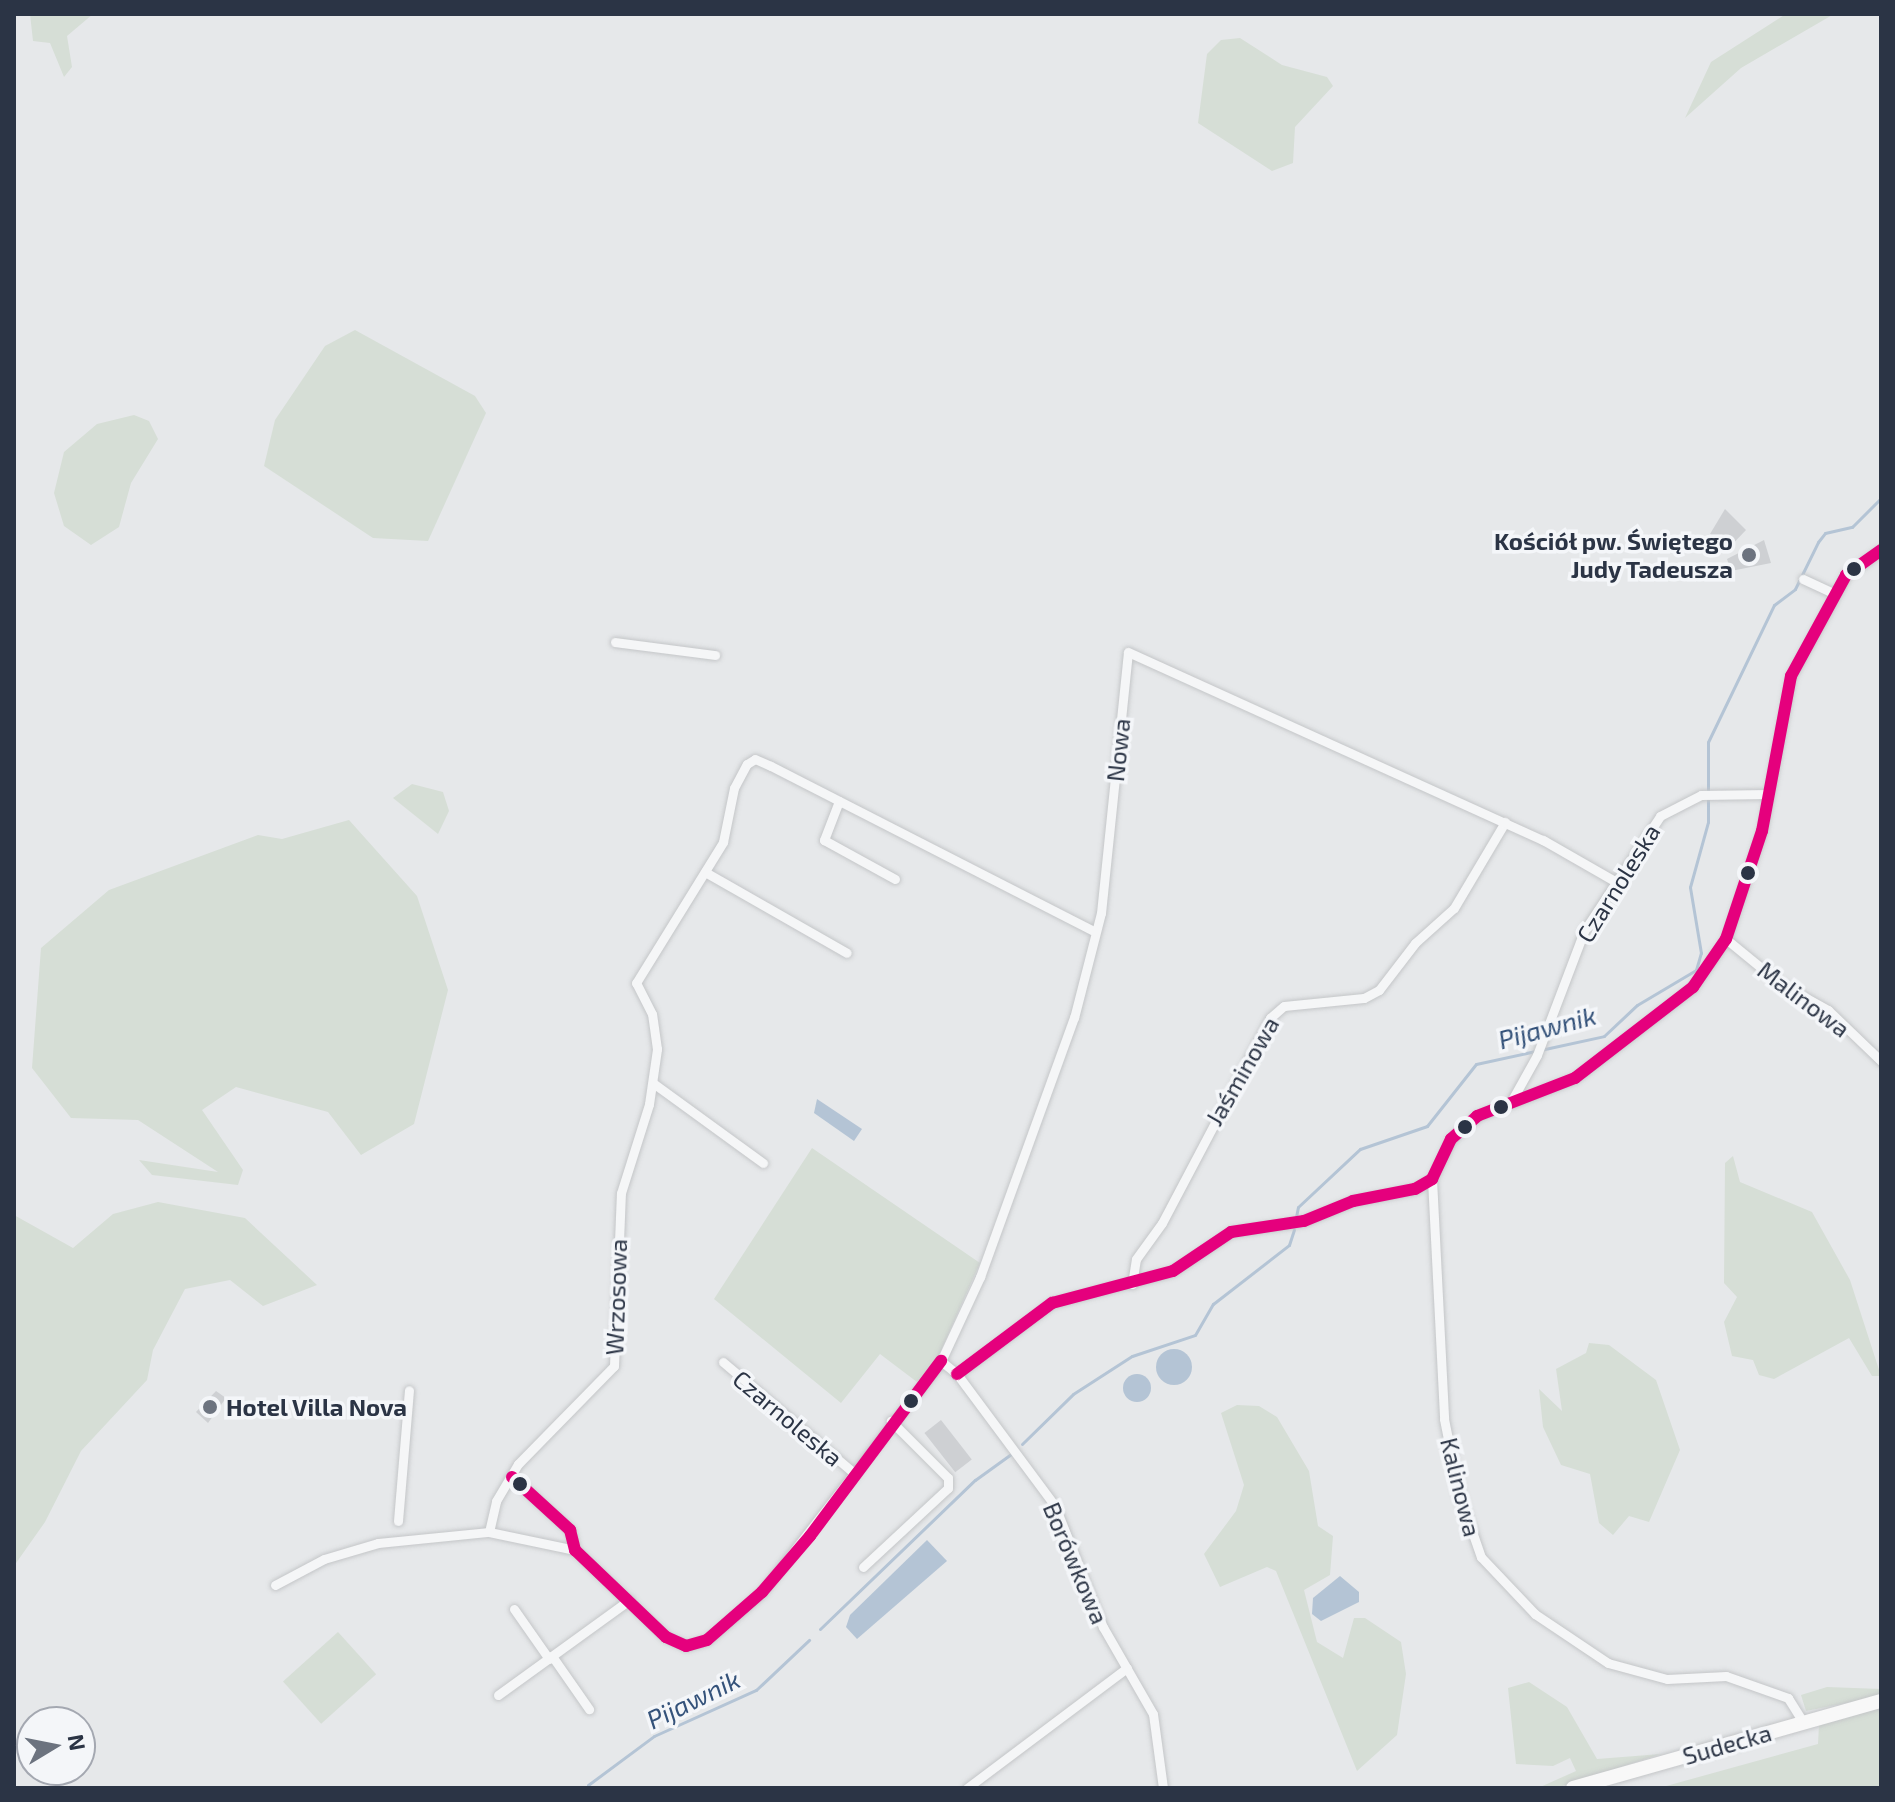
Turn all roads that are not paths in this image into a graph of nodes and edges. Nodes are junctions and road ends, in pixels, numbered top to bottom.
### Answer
1 (1879, 550) edge
2 (1803, 579) dead end
3 (1835, 594) junction
4 (615, 642) dead end
5 (715, 655) dead end
6 (1768, 794) junction
7 (839, 801) junction
8 (1505, 822) junction
9 (705, 872) junction
10 (895, 879) dead end
11 (1618, 883) junction
12 (1095, 932) junction
13 (1726, 939) junction
14 (847, 953) dead end
15 (1881, 1061) edge
16 (653, 1083) junction
17 (1512, 1100) junction
18 (763, 1163) dead end
19 (1432, 1179) junction
20 (1132, 1284) junction
21 (941, 1361) junction
22 (723, 1362) dead end
23 (957, 1374) junction
24 (409, 1390) dead end
25 (891, 1421) junction
26 (855, 1474) junction
27 (512, 1477) junction
28 (398, 1521) dead end
29 (489, 1532) junction
30 (575, 1550) junction
31 (863, 1567) dead end
32 (275, 1585) dead end
33 (629, 1600) junction
34 (514, 1609) dead end
35 (551, 1658) junction
36 (1127, 1668) junction
37 (498, 1695) dead end
38 (1881, 1701) edge
39 (589, 1709) dead end
40 (1803, 1722) junction
41 (967, 1788) edge
42 (1163, 1788) edge
43 (1573, 1788) edge

1 - 3 street
2 - 3 street
3 - 6 street
4 - 5 street
6 - 11 street, Czarnoleska
6 - 13 street
7 - 9 street, Wrzosowa
7 - 10 street
7 - 12 street, Wrzosowa
8 - 11 street, Nowa
8 - 12 street, Nowa
8 - 20 street, Jaśminowa
9 - 14 street
9 - 16 street, Wrzosowa
11 - 17 street, Czarnoleska
12 - 21 street, Nowa
13 - 15 street, Malinowa
13 - 17 street
16 - 18 street
16 - 27 street, Wrzosowa
17 - 19 street
19 - 20 street
19 - 40 street, Kalinowa
20 - 23 street
21 - 23 street, Borówkowa
21 - 25 street, Czarnoleska
22 - 26 street, Czarnoleska
23 - 36 street, Borówkowa
24 - 28 street
25 - 26 street, Czarnoleska
25 - 31 street
26 - 33 street, Czarnoleska
27 - 29 street, Wrzosowa
27 - 30 street
29 - 30 street
29 - 32 street
30 - 33 street, Czarnoleska
33 - 35 street
34 - 35 street
35 - 37 street
35 - 39 street
36 - 41 street
36 - 42 street, Borówkowa
38 - 40 main road, Sudecka
40 - 43 main road, Sudecka

